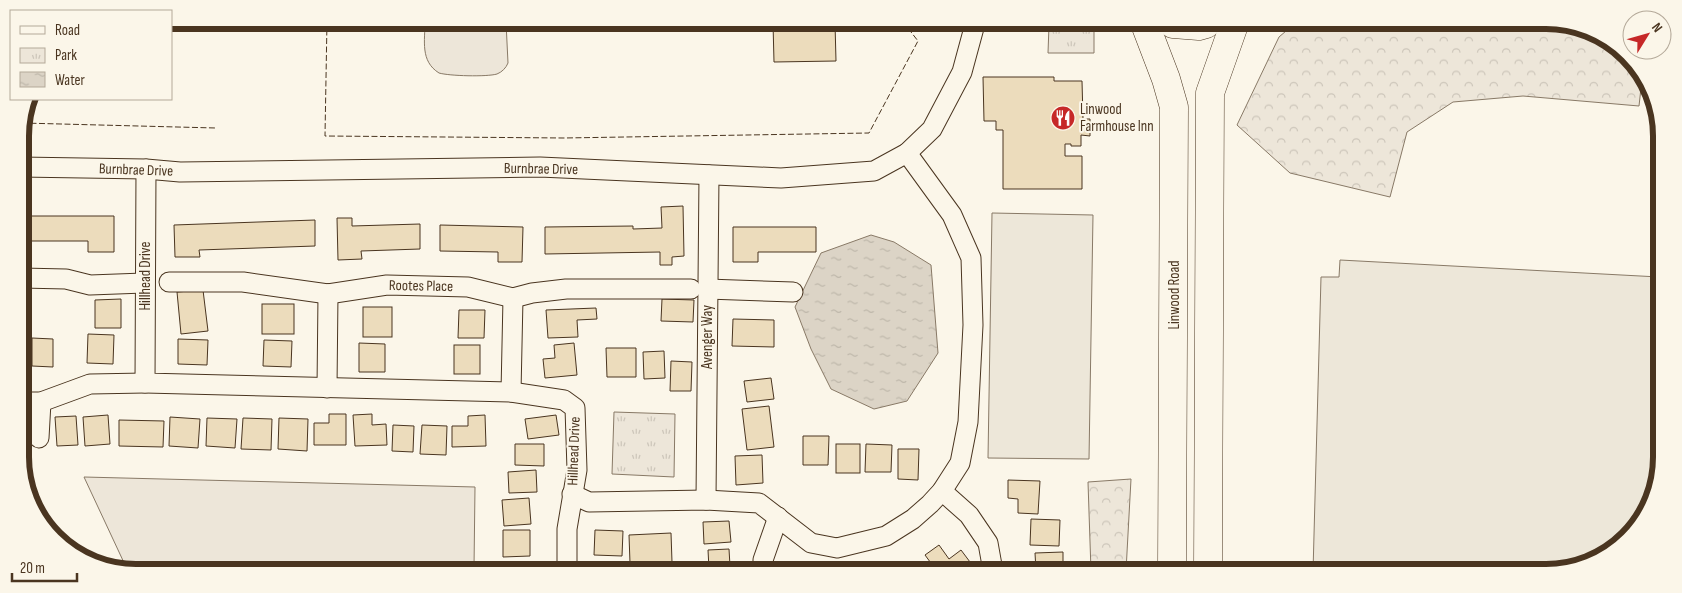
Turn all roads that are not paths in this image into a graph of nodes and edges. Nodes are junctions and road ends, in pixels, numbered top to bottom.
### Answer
1 (974, 29) edge
2 (1147, 29) edge
3 (1233, 29) edge
4 (906, 153) junction
5 (29, 167) edge
6 (146, 170) junction
7 (709, 175) junction
8 (29, 278) edge
9 (169, 282) dead end
10 (144, 283) junction
11 (699, 289) junction
12 (792, 292) dead end
13 (328, 294) junction
14 (513, 298) junction
15 (145, 383) junction
16 (327, 388) junction
17 (512, 392) junction
18 (29, 402) edge
19 (41, 402) junction
20 (39, 438) dead end
21 (942, 491) junction
22 (572, 494) junction
23 (706, 500) junction
24 (778, 517) junction
25 (567, 564) edge
26 (763, 564) edge
27 (992, 564) edge
28 (1172, 564) edge
29 (1208, 564) edge

1 - 4 street, Burnbrae Drive
2 - 28 main road, Linwood Road
3 - 29 main road
4 - 7 street, Burnbrae Drive
4 - 21 street, Hillhead Drive
5 - 6 street, Burnbrae Drive
6 - 7 street, Burnbrae Drive
6 - 10 street, Hillhead Drive
7 - 11 street, Avenger Way
8 - 10 street
9 - 13 street, Rootes Place
10 - 15 street, Hillhead Drive
11 - 12 street, Rootes Place
11 - 14 street, Rootes Place
11 - 23 street, Avenger Way
13 - 14 street, Rootes Place
13 - 16 street
14 - 17 street
15 - 16 street, Hillhead Drive
15 - 19 street, Hillhead Drive
16 - 17 street, Hillhead Drive
17 - 22 street, Hillhead Drive
18 - 19 street, Hillhead Drive
19 - 20 street
21 - 24 street, Hillhead Drive
21 - 27 street
22 - 23 street, Hillhead Drive
22 - 25 street
23 - 24 street, Hillhead Drive
24 - 26 street

